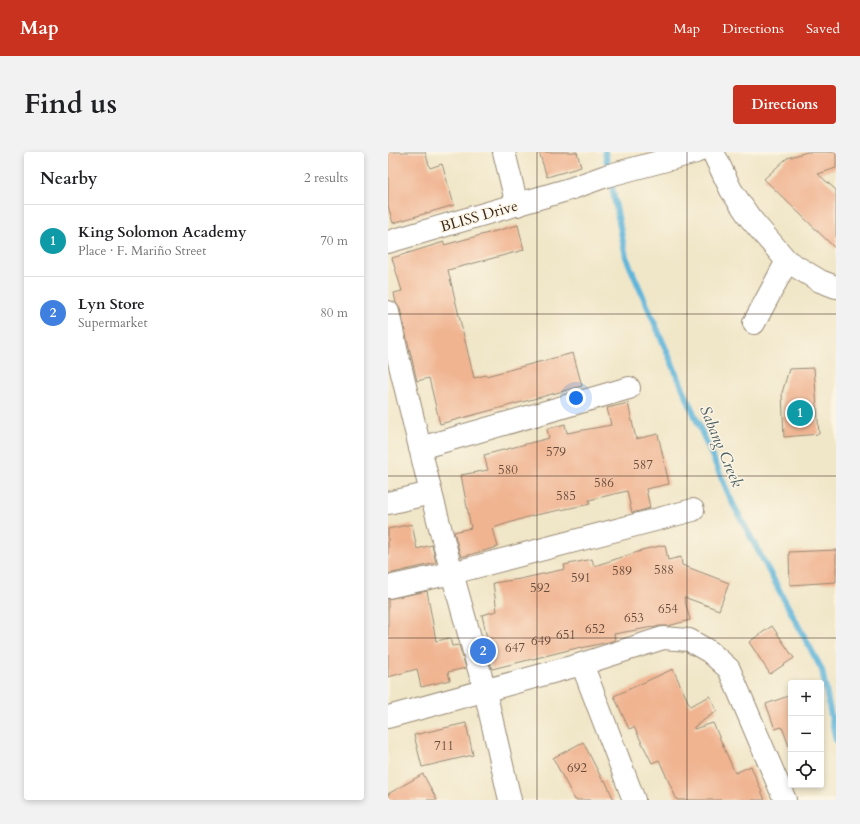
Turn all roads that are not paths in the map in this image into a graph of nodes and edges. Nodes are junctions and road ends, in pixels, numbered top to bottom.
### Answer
1 (504, 152) edge
2 (696, 152) edge
3 (713, 152) edge
4 (517, 205) junction
5 (388, 242) edge
6 (787, 261) junction
7 (836, 288) edge
8 (388, 312) edge
9 (754, 322) dead end
10 (393, 355) edge
11 (629, 388) dead end
12 (420, 448) junction
13 (431, 493) junction
14 (388, 503) edge
15 (693, 510) dead end
16 (452, 573) junction
17 (388, 587) edge
18 (582, 664) junction
19 (485, 691) junction
20 (388, 717) edge
21 (510, 800) edge
22 (634, 800) edge
23 (785, 800) edge

1 - 4 street
2 - 4 street, BLISS Drive
3 - 6 street
4 - 5 street, BLISS Drive
6 - 7 street
6 - 9 street
8 - 10 street
10 - 12 street
11 - 12 street
12 - 13 street
13 - 14 street
13 - 16 street
15 - 16 street
16 - 17 street
16 - 19 street
18 - 19 street
18 - 22 street
18 - 23 street
19 - 20 street
19 - 21 street

